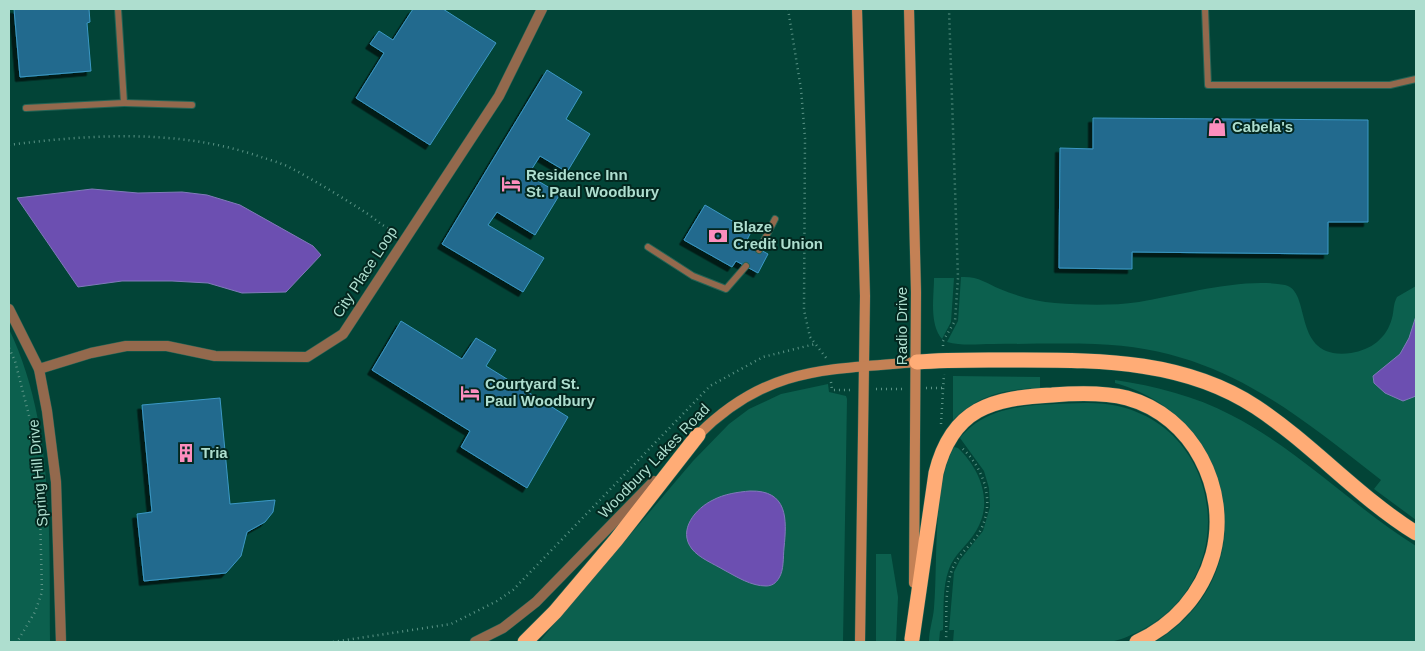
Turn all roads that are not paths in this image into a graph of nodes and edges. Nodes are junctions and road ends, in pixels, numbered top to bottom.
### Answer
1 (118, 9) edge
2 (542, 9) edge
3 (857, 9) edge
4 (909, 9) edge
5 (1205, 9) edge
6 (1416, 80) edge
7 (124, 103) junction
8 (192, 105) dead end
9 (26, 108) dead end
10 (774, 219) dead end
11 (648, 247) dead end
12 (759, 250) dead end
13 (746, 266) dead end
14 (9, 309) edge
15 (917, 362) junction
16 (865, 366) junction
17 (39, 369) junction
18 (698, 435) junction
19 (1416, 533) edge
20 (912, 641) edge
21 (61, 642) edge
22 (475, 642) edge
23 (525, 642) edge
24 (860, 642) edge
25 (1137, 642) edge

1 - 7 lane
2 - 17 street, City Place Loop
3 - 16 main road
4 - 15 main road, Radio Drive
5 - 6 lane
7 - 8 lane
7 - 9 lane
10 - 12 lane
11 - 13 lane
14 - 17 street, Spring Hill Drive
15 - 16 main road, Woodbury Lakes Road
15 - 19 highway
15 - 20 main road, Radio Drive
16 - 18 main road, Woodbury Lakes Road
16 - 24 main road
17 - 21 street, Spring Hill Drive
18 - 22 street, Woodbury Lakes Road
18 - 23 highway
20 - 25 highway

